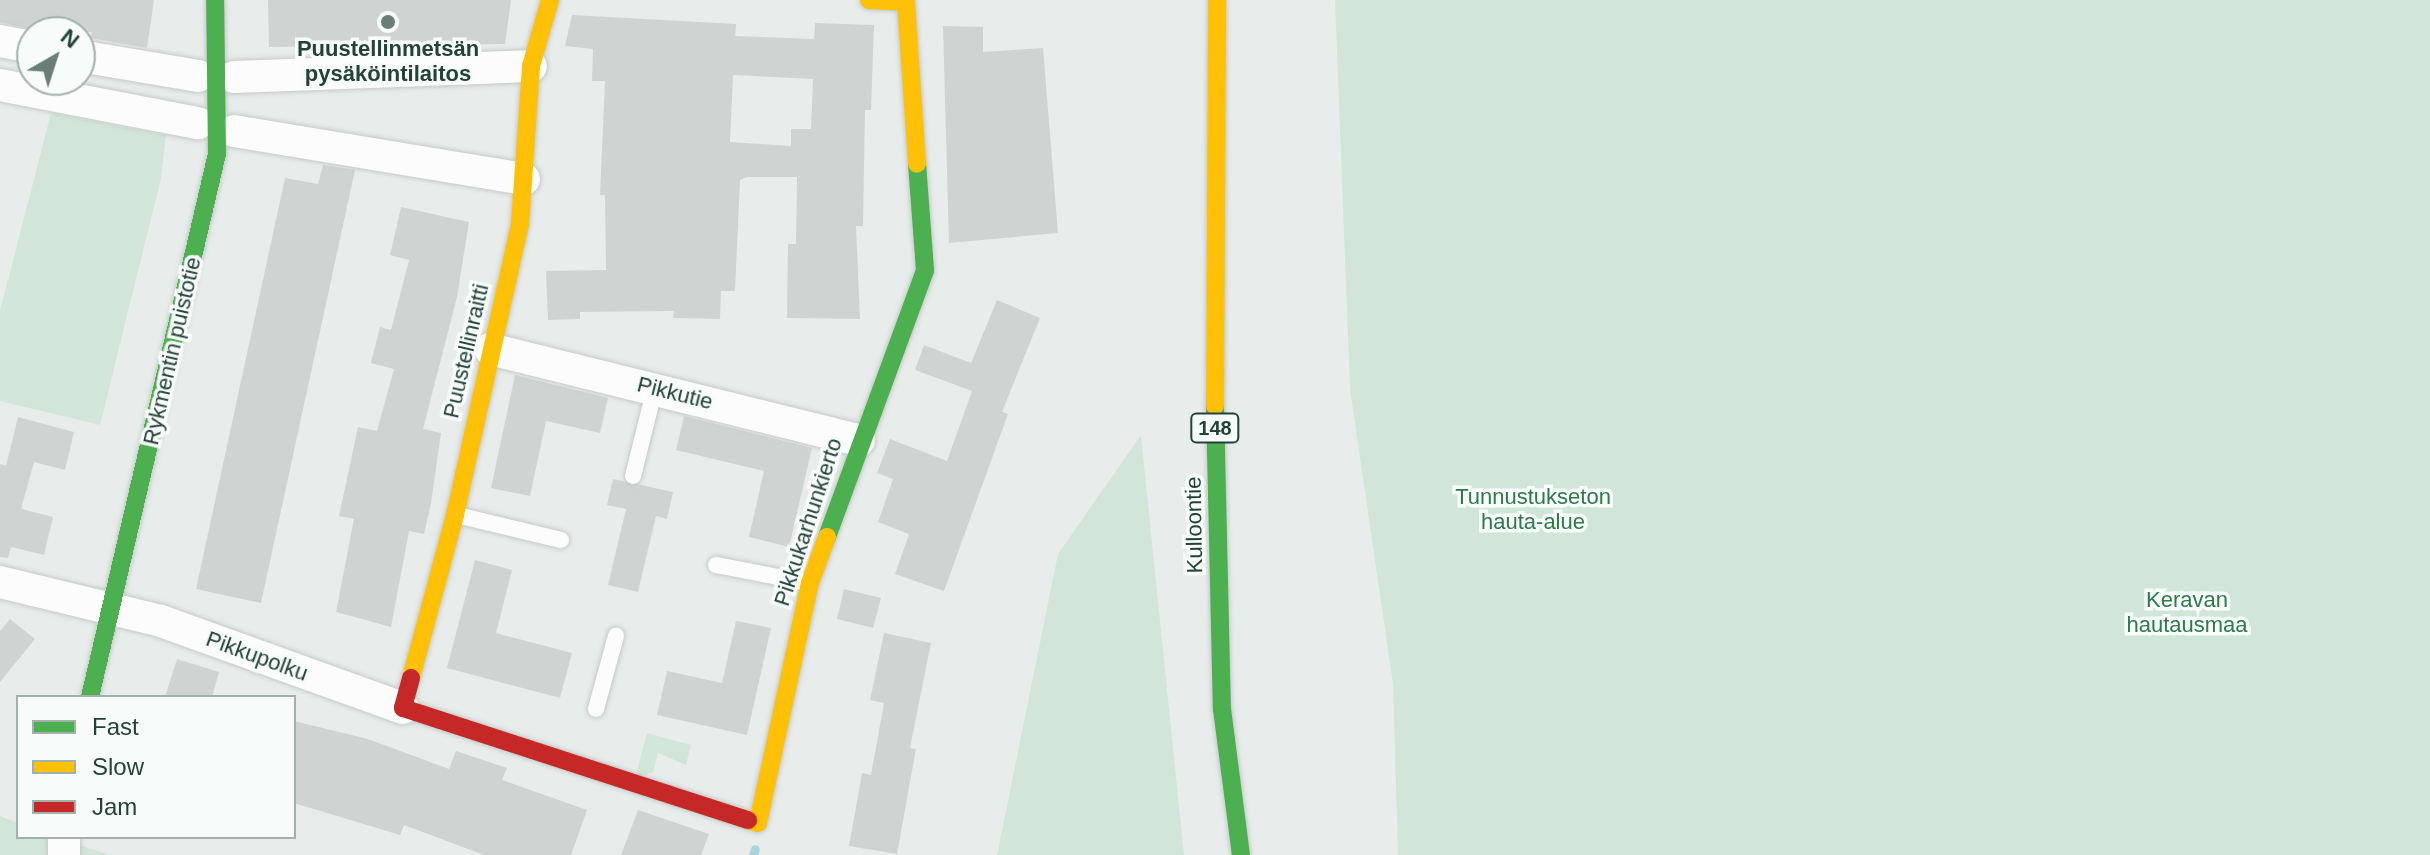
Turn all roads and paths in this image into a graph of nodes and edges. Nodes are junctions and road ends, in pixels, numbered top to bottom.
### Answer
1 (215, 0) edge
2 (550, 0) edge
3 (869, 0) edge
4 (1217, 0) edge
5 (96, 59) edge
6 (531, 66) junction
7 (198, 76) dead end
8 (234, 77) dead end
9 (0, 85) edge
10 (198, 123) dead end
11 (234, 131) dead end
12 (524, 179) junction
13 (490, 349) junction
14 (655, 388) junction
15 (859, 440) junction
16 (633, 476) dead end
17 (455, 515) junction
18 (561, 540) dead end
19 (716, 565) dead end
20 (0, 582) edge
21 (810, 583) junction
22 (110, 608) junction
23 (616, 636) dead end
24 (90, 695) edge
25 (403, 708) junction
26 (596, 709) dead end
27 (1241, 855) edge

1 - 22 street, Rykmentin puistotie
2 - 6 street, Puustellinraitti
3 - 15 street, Pikkukarhunkierto
4 - 27 street, Kulloontie / 148
5 - 7 street
6 - 8 street
6 - 12 street, Puustellinraitti
9 - 10 street
11 - 12 street
12 - 13 street, Puustellinraitti
13 - 14 street, Pikkutie
13 - 17 street, Puustellinraitti
14 - 15 street, Pikkutie
14 - 16 lane
15 - 21 street, Pikkukarhunkierto
17 - 18 lane
17 - 25 street, Puustellinraitti
19 - 21 lane
20 - 22 street, Pikkupolku
21 - 25 street, Pikkukarhunkierto
22 - 24 street, Rykmentin puistotie
22 - 25 street, Pikkupolku
23 - 26 lane

